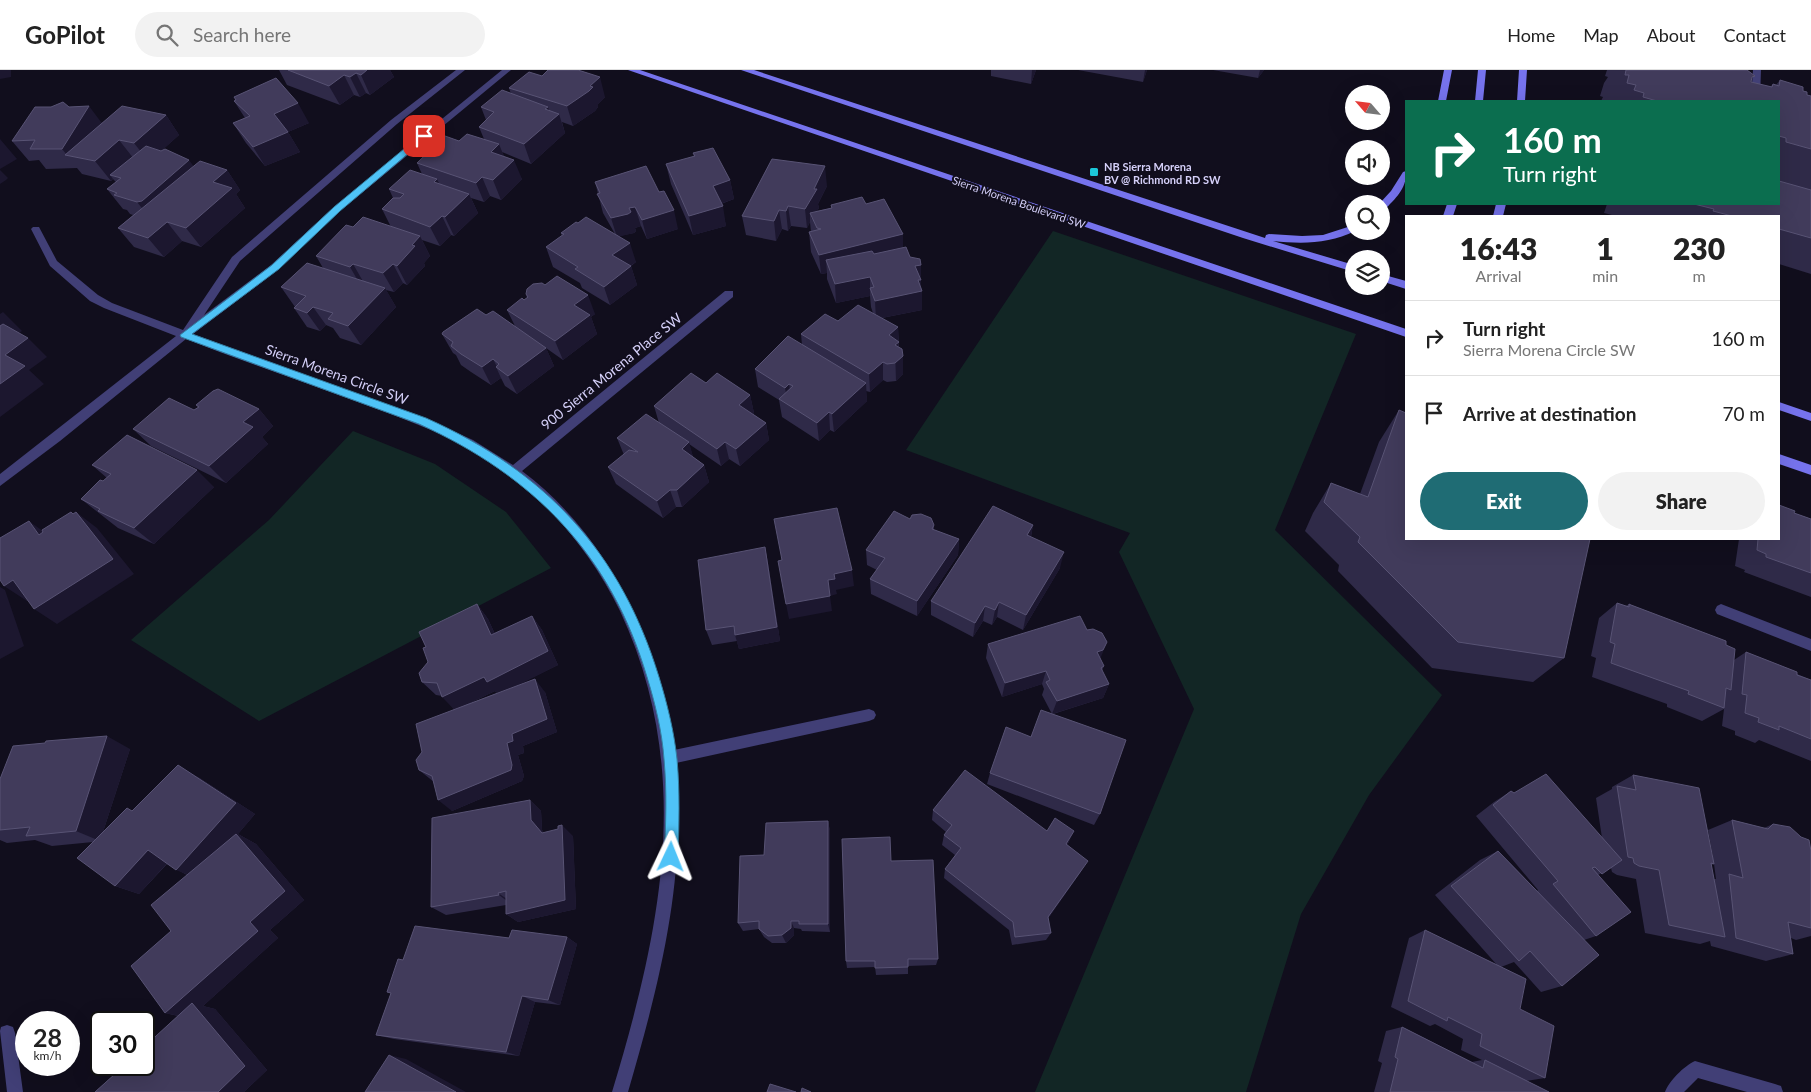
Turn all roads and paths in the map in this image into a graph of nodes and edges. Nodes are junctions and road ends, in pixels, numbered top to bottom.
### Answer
1 (461, 70) edge
2 (507, 70) edge
3 (632, 70) edge
4 (745, 70) edge
5 (1448, 70) edge
6 (1482, 70) edge
7 (1523, 70) edge
8 (1757, 70) edge
9 (1442, 100) edge
10 (1479, 100) edge
11 (1520, 100) edge
12 (1755, 100) edge
13 (1405, 176) edge
14 (1390, 198) edge
15 (36, 229) dead end
16 (1345, 233) edge
17 (1246, 236) junction
18 (1345, 266) edge
19 (1390, 280) edge
20 (1405, 285) edge
21 (729, 294) dead end
22 (1405, 333) edge
23 (184, 335) junction
24 (1780, 406) edge
25 (1811, 416) edge
26 (1780, 459) edge
27 (1811, 470) edge
28 (513, 472) junction
29 (0, 481) edge
30 (1721, 610) dead end
31 (1811, 645) edge
32 (869, 715) dead end
33 (670, 757) junction
34 (7, 1034) dead end
35 (15, 1092) edge
36 (620, 1092) edge
37 (1673, 1092) edge
38 (1775, 1092) edge

1 - 23 street
2 - 23 street
3 - 22 street, Sierra Morena Boulevard SW
4 - 17 street
5 - 9 street
6 - 10 street
7 - 11 street
8 - 12 street
13 - 14 street
15 - 23 street, Sierra Morena Circle SW
16 - 17 street
17 - 18 street
19 - 20 street
21 - 28 street, 900 Sierra Morena Place SW
23 - 28 street, Sierra Morena Circle SW
23 - 29 street
24 - 25 street
26 - 27 street
28 - 33 street, Sierra Morena Circle SW
30 - 31 street
32 - 33 street
33 - 36 street, Sierra Morena Circle SW
34 - 35 street
37 - 38 street

